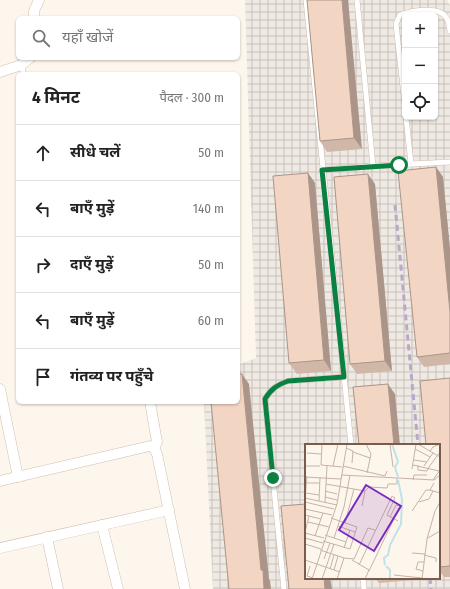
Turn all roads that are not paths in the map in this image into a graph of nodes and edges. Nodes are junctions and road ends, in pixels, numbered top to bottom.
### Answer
1 (39, 0) edge
2 (306, 0) edge
3 (357, 0) edge
4 (34, 16) edge
5 (450, 31) edge
6 (29, 60) edge
7 (22, 69) edge
8 (0, 72) edge
9 (403, 84) edge
10 (406, 120) edge
11 (450, 162) edge
12 (411, 164) junction
13 (373, 166) junction
14 (322, 170) junction
15 (344, 377) junction
16 (0, 389) edge
17 (150, 404) edge
18 (351, 444) edge
19 (154, 448) junction
20 (18, 477) junction
21 (0, 481) edge
22 (169, 510) junction
23 (102, 525) junction
24 (47, 537) junction
25 (0, 548) edge
26 (363, 579) edge
27 (58, 589) edge
28 (118, 589) edge
29 (185, 589) edge
30 (284, 589) edge
31 (364, 589) edge

1 - 4 street
2 - 14 lane
3 - 13 lane
5 - 9 lane
6 - 7 street
7 - 8 street
10 - 12 lane
11 - 12 lane
12 - 13 lane
13 - 14 lane
14 - 15 lane
15 - 18 lane
15 - 30 lane
16 - 20 street
17 - 19 street
19 - 20 street
19 - 22 street
20 - 21 street
22 - 23 street
22 - 29 street
23 - 24 street
23 - 28 street
24 - 25 street
24 - 27 street
26 - 31 lane

